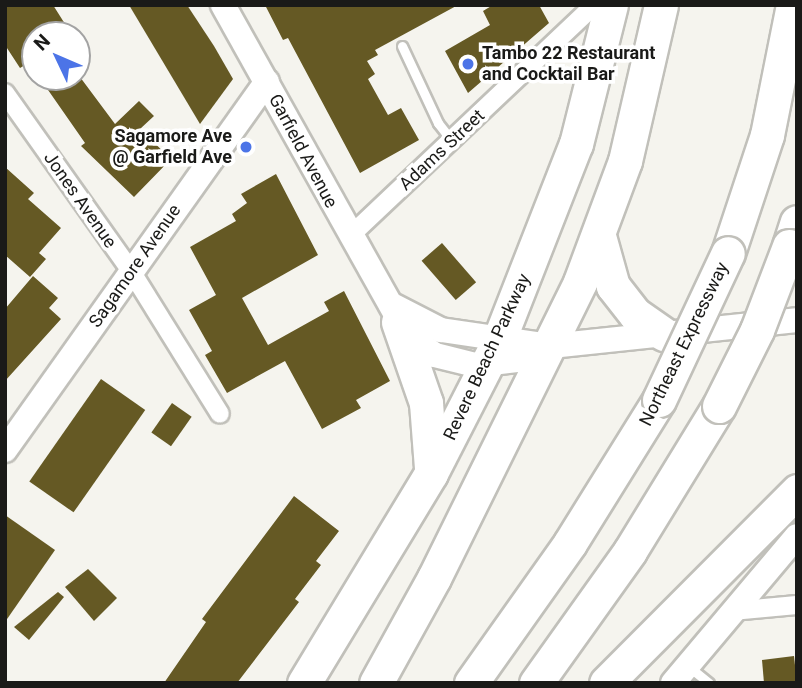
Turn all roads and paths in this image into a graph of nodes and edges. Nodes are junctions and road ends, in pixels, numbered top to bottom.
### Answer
1 (223, 5) edge
2 (594, 5) edge
3 (611, 5) edge
4 (661, 5) edge
5 (793, 5) edge
6 (402, 46) dead end
7 (267, 82) junction
8 (5, 93) edge
9 (452, 141) junction
10 (793, 234) edge
11 (350, 236) junction
12 (599, 236) junction
13 (131, 271) junction
14 (391, 309) junction
15 (797, 320) edge
16 (664, 334) junction
17 (551, 346) junction
18 (493, 352) junction
19 (220, 414) dead end
20 (5, 450) edge
21 (431, 473) junction
22 (797, 491) edge
23 (797, 536) edge
24 (797, 605) edge
25 (732, 611) junction
26 (680, 674) edge
27 (304, 683) edge
28 (376, 683) edge
29 (471, 683) edge
30 (536, 683) edge
31 (606, 683) edge
32 (709, 683) edge

1 - 7 street, Garfield Avenue
2 - 9 street, Adams Street
3 - 18 highway, Revere Beach Parkway
4 - 12 highway
5 - 29 highway, Northeast Expressway, bridge
6 - 9 lane
7 - 11 street, Garfield Avenue
7 - 13 street, Sagamore Avenue
8 - 13 street, Jones Avenue
9 - 11 street, Adams Street
10 - 30 highway, bridge
11 - 14 street, Garfield Avenue
12 - 16 highway
12 - 17 highway
13 - 19 street, Jones Avenue
13 - 20 street, Sagamore Avenue
14 - 18 street, Garfield Avenue
14 - 21 highway
15 - 16 street, Garfield Avenue
16 - 17 street, Garfield Avenue
17 - 18 street, Garfield Avenue
17 - 28 highway
18 - 21 highway, Revere Beach Parkway
21 - 27 highway, Revere Beach Parkway
22 - 31 highway
23 - 25 street
24 - 25 street
25 - 26 street
26 - 32 lane

